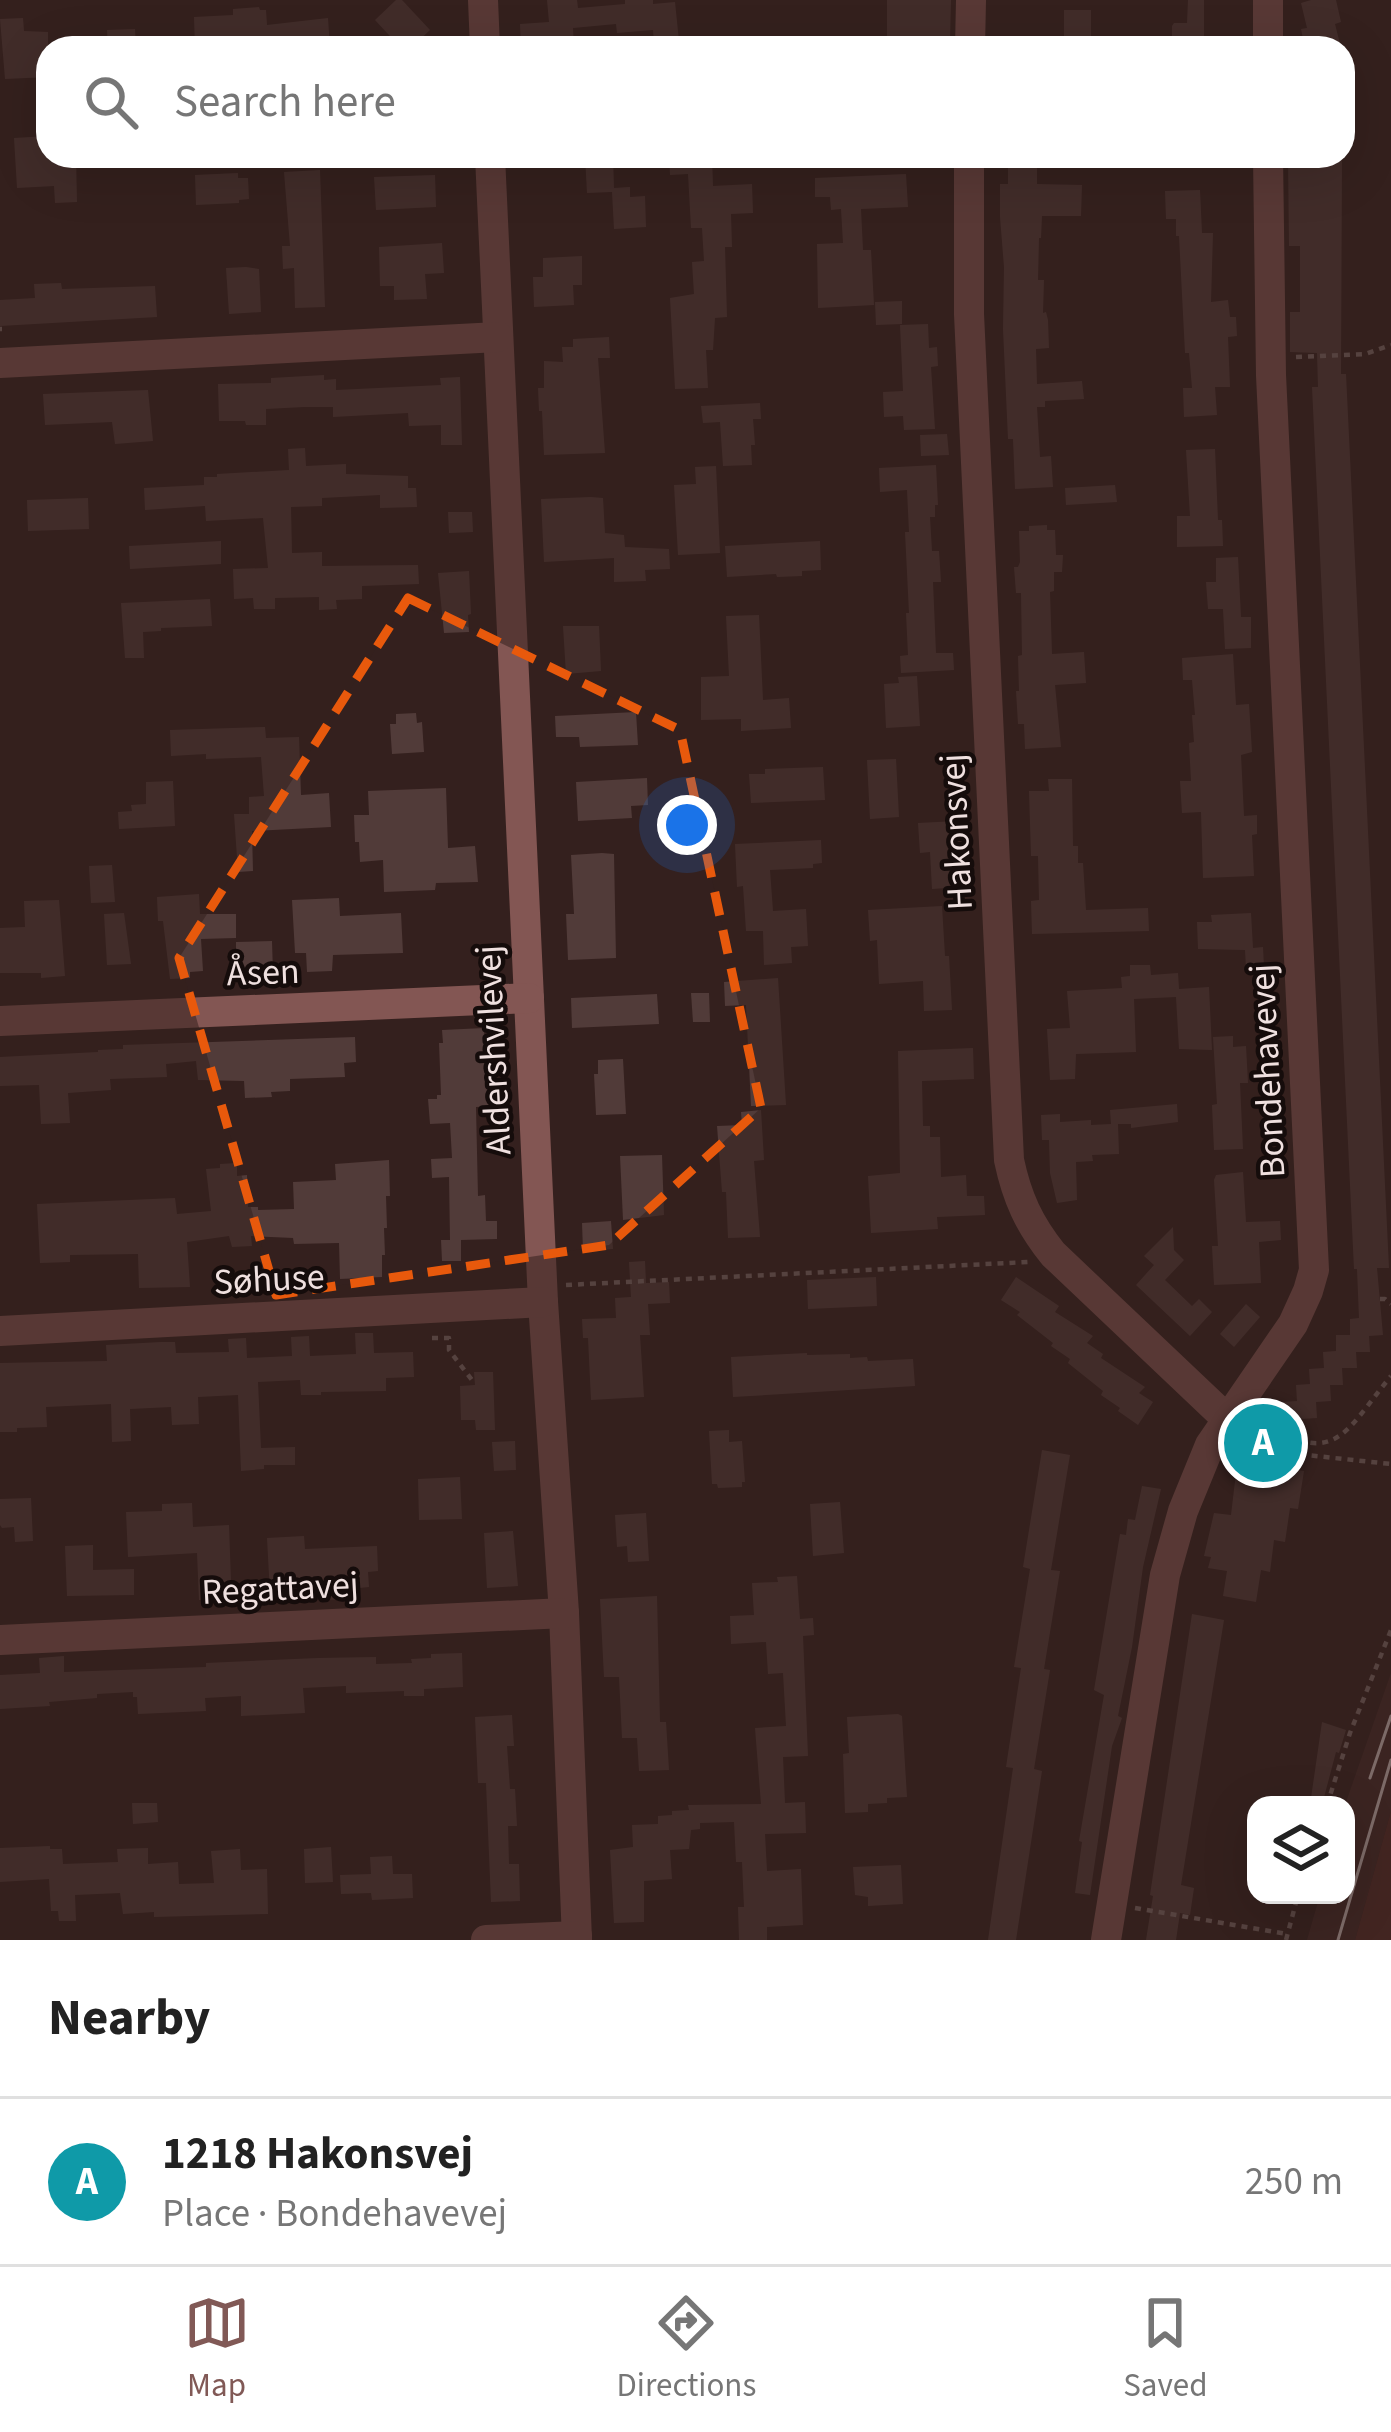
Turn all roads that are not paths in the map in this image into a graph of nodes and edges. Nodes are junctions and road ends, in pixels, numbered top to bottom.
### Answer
1 (483, 0) edge
2 (971, 0) edge
3 (1268, 0) edge
4 (484, 36) edge
5 (970, 36) edge
6 (1268, 36) edge
7 (491, 168) edge
8 (969, 168) edge
9 (1268, 168) edge
10 (498, 337) junction
11 (0, 363) edge
12 (529, 998) junction
13 (0, 1021) edge
14 (542, 1294) junction
15 (0, 1331) edge
16 (1224, 1423) junction
17 (564, 1612) junction
18 (0, 1640) edge
19 (577, 1938) edge
20 (486, 1940) edge
21 (1106, 1940) edge

1 - 4 street
2 - 5 street
3 - 6 street
7 - 10 street, Aldershvilevej
8 - 16 street, Hakonsvej
9 - 16 street, Bondehavevej
10 - 11 street
10 - 12 street, Aldershvilevej
12 - 13 street, Åsen
12 - 14 street, Aldershvilevej
14 - 15 street, Søhuse
14 - 17 street, Aldershvilevej
16 - 21 street, Bondehavevej
17 - 18 street, Regattavej
17 - 19 street, Aldershvilevej
19 - 20 street

